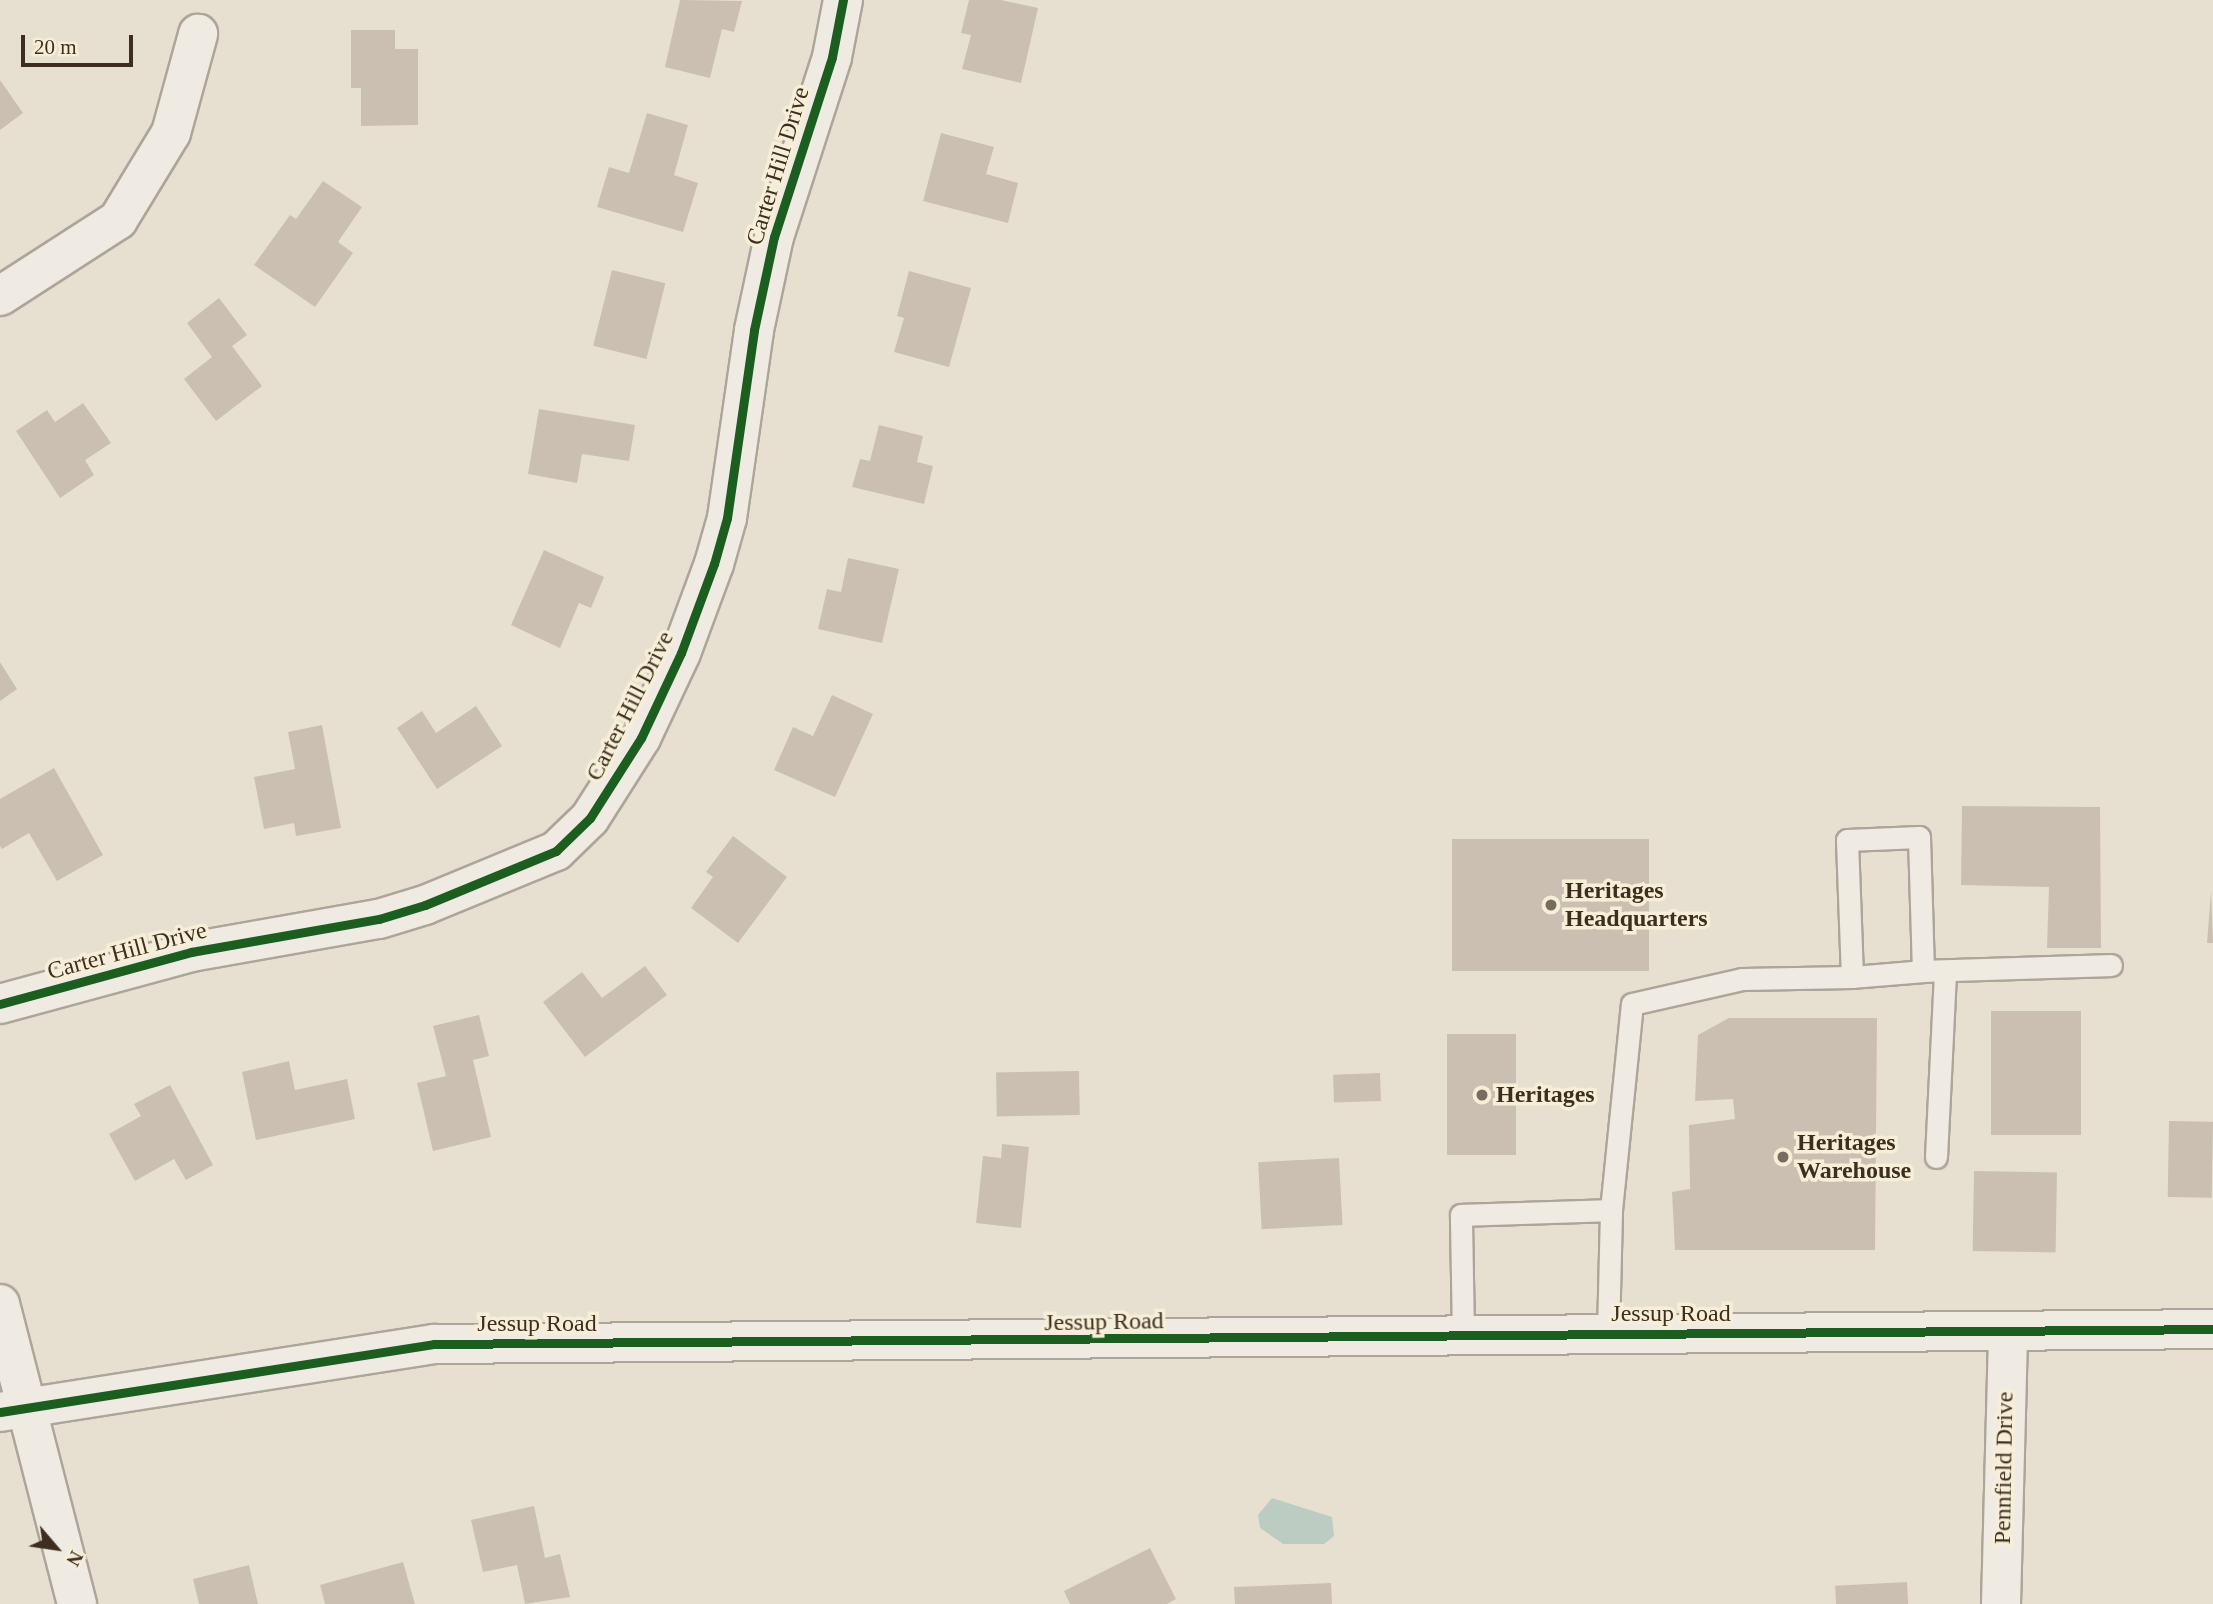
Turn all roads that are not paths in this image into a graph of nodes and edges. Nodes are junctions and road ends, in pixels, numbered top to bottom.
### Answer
1 (843, 0) edge
2 (198, 34) dead end
3 (0, 296) edge
4 (2111, 965) dead end
5 (1923, 971) junction
6 (1945, 971) junction
7 (1852, 977) junction
8 (0, 1004) edge
9 (1936, 1157) dead end
10 (1611, 1210) junction
11 (0, 1304) edge
12 (2213, 1329) edge
13 (2008, 1332) junction
14 (1608, 1334) junction
15 (1463, 1335) junction
16 (14, 1409) edge
17 (78, 1604) edge
18 (2001, 1604) edge

1 - 8 street, Carter Hill Drive
2 - 3 street
4 - 6 lane
5 - 6 lane
5 - 7 lane
5 - 7 lane
6 - 9 lane
7 - 10 lane
10 - 14 lane
10 - 15 lane
11 - 16 street
12 - 13 street, Jessup Road
13 - 14 street, Jessup Road
13 - 18 street, Pennfield Drive
14 - 15 street, Jessup Road
15 - 16 street, Jessup Road
16 - 17 street

